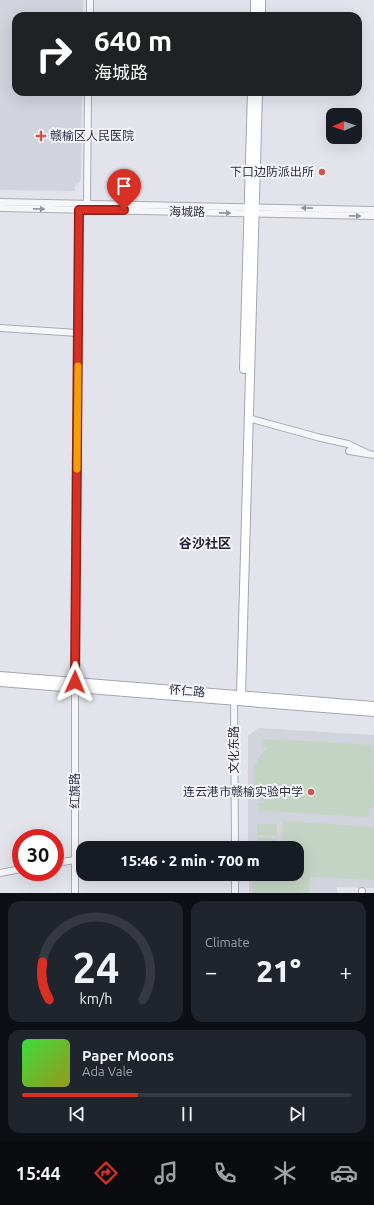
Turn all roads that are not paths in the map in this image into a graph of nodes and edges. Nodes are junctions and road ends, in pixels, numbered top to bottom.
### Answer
1 (90, 0) edge
2 (255, 0) edge
3 (261, 0) edge
4 (90, 12) edge
5 (255, 12) edge
6 (261, 12) edge
7 (88, 96) edge
8 (252, 96) edge
9 (258, 96) edge
10 (0, 202) edge
11 (87, 203) junction
12 (0, 208) edge
13 (79, 210) junction
14 (252, 210) junction
15 (374, 210) edge
16 (374, 216) edge
17 (0, 328) edge
18 (78, 333) junction
19 (248, 418) junction
20 (350, 451) dead end
21 (372, 455) edge
22 (0, 676) edge
23 (0, 682) edge
24 (75, 685) junction
25 (237, 697) junction
26 (374, 706) edge
27 (374, 712) edge
28 (234, 841) edge
29 (75, 860) junction
30 (64, 862) edge
31 (12, 870) edge
32 (0, 872) edge
33 (235, 881) edge
34 (75, 893) edge
35 (235, 893) edge

1 - 4 street
2 - 5 main road
3 - 6 main road
7 - 11 street
8 - 14 main road
9 - 14 main road
10 - 11 street, 海城路
11 - 14 street, 海城路
12 -> 13 street, 海城路
13 -> 14 street, 海城路
13 - 18 street, 红旗路
15 -> 14 street, 海城路
14 -> 16 street, 海城路
14 - 19 main road
14 - 25 main road
17 - 18 street
18 - 24 street, 红旗路
19 - 21 street
19 - 25 main road
20 - 21 street
22 - 24 main road, 怀仁路
23 - 24 main road, 怀仁路
24 - 25 main road, 怀仁路
24 - 29 street, 红旗路
25 - 26 main road, 怀仁路
25 - 27 main road, 怀仁路
25 - 28 street, 文化东路
29 - 30 street
29 - 34 street, 红旗路
31 - 32 street
33 - 35 street

